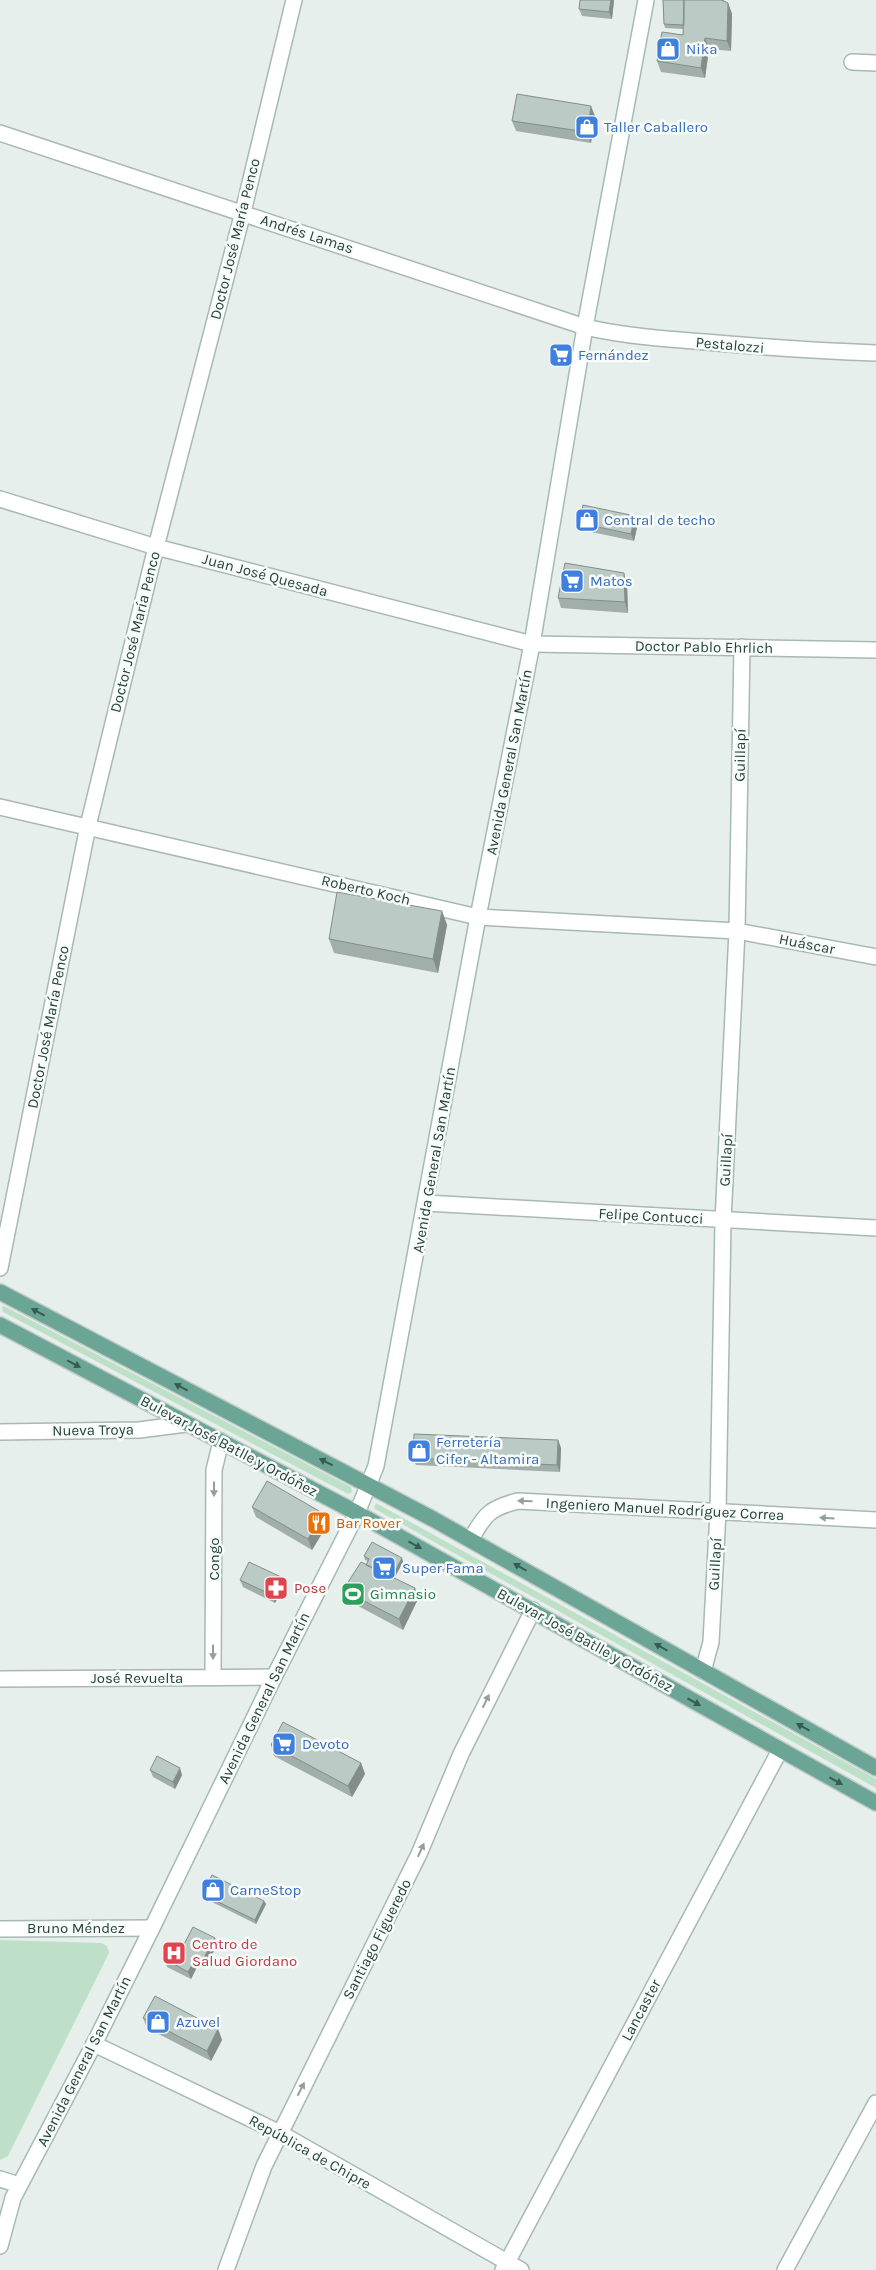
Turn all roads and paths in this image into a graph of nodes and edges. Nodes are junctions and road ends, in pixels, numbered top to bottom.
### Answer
1 (294, 0) edge
2 (646, 0) edge
3 (852, 62) dead end
4 (876, 63) edge
5 (0, 133) edge
6 (243, 212) junction
7 (585, 326) junction
8 (876, 353) edge
9 (0, 499) edge
10 (156, 547) junction
11 (532, 644) junction
12 (742, 647) junction
13 (876, 650) edge
14 (0, 807) edge
15 (88, 826) junction
16 (478, 916) junction
17 (738, 931) junction
18 (876, 957) edge
19 (426, 1203) junction
20 (723, 1221) junction
21 (876, 1228) edge
22 (0, 1268) edge
23 (0, 1292) edge
24 (0, 1325) edge
25 (186, 1424) junction
26 (0, 1432) edge
27 (221, 1441) junction
28 (369, 1485) junction
29 (718, 1512) junction
30 (358, 1513) junction
31 (876, 1520) edge
32 (471, 1539) junction
33 (533, 1610) junction
34 (704, 1671) junction
35 (274, 1677) junction
36 (213, 1678) junction
37 (0, 1679) edge
38 (780, 1750) junction
39 (876, 1768) edge
40 (876, 1804) edge
41 (152, 1928) junction
42 (0, 1929) edge
43 (94, 2044) junction
44 (876, 2104) edge
45 (280, 2133) junction
46 (0, 2179) edge
47 (19, 2185) junction
48 (0, 2246) edge
49 (504, 2266) edge
50 (226, 2270) edge
51 (521, 2270) edge
52 (785, 2270) edge

1 - 6 street, Doctor José María Penco
2 - 7 street, Avenida General San Martín
3 - 4 street
5 - 6 street, Andrés Lamas
6 - 7 street, Andrés Lamas
6 - 10 street, Doctor José María Penco
7 - 8 street, Pestalozzi
7 - 11 street, Avenida General San Martín
9 - 10 street, Juan José Quesada
10 - 11 street, Juan José Quesada
10 - 15 street, Doctor José María Penco
11 - 12 street, Doctor Pablo Ehrlich
11 - 16 street, Avenida General San Martín
12 - 13 street, Doctor Pablo Ehrlich
12 - 17 street, Guillapí
14 - 15 street, Roberto Koch
15 - 16 street, Roberto Koch
15 - 22 street, Doctor José María Penco
16 - 17 street, Roberto Koch
16 - 19 street, Avenida General San Martín
17 - 18 street, Huáscar
17 - 20 street, Guillapí
19 - 20 street, Felipe Contucci
19 - 28 street, Avenida General San Martín
20 - 21 street, Felipe Contucci
20 - 29 street, Guillapí
28 -> 23 main road, Bulevar José Batlle y Ordóñez
24 -> 25 main road, Bulevar José Batlle y Ordóñez
25 - 26 street, Nueva Troya
25 - 27 main road, Bulevar José Batlle y Ordóñez
27 - 30 main road, Bulevar José Batlle y Ordóñez
27 -> 36 street, Congo
28 - 30 street, Avenida General San Martín
28 - 32 main road, Bulevar José Batlle y Ordóñez
31 -> 29 street, Ingeniero Manuel Rodríguez Correa
29 -> 32 street, Ingeniero Manuel Rodríguez Correa
29 - 34 street, Guillapí
30 -> 33 main road, Bulevar José Batlle y Ordóñez
30 - 35 street, Avenida General San Martín
34 -> 32 main road, Bulevar José Batlle y Ordóñez
33 -> 38 main road, Bulevar José Batlle y Ordóñez
45 -> 33 street, Santiago Figueredo
39 -> 34 main road, Bulevar José Batlle y Ordóñez
35 - 36 street, José Revuelta
35 - 41 street, Avenida General San Martín
36 - 37 street, José Revuelta
38 -> 40 main road, Bulevar José Batlle y Ordóñez
38 - 49 street, Lancaster
41 - 42 street, Bruno Méndez
41 - 43 street, Avenida General San Martín
43 - 45 street, República de Chipre
43 - 47 street, Avenida General San Martín
44 - 52 street
45 - 49 street, República de Chipre
45 - 50 street, Santiago Figueredo
46 - 47 street
47 - 48 street, Avenida General San Martín
49 - 51 street, República de Chipre

